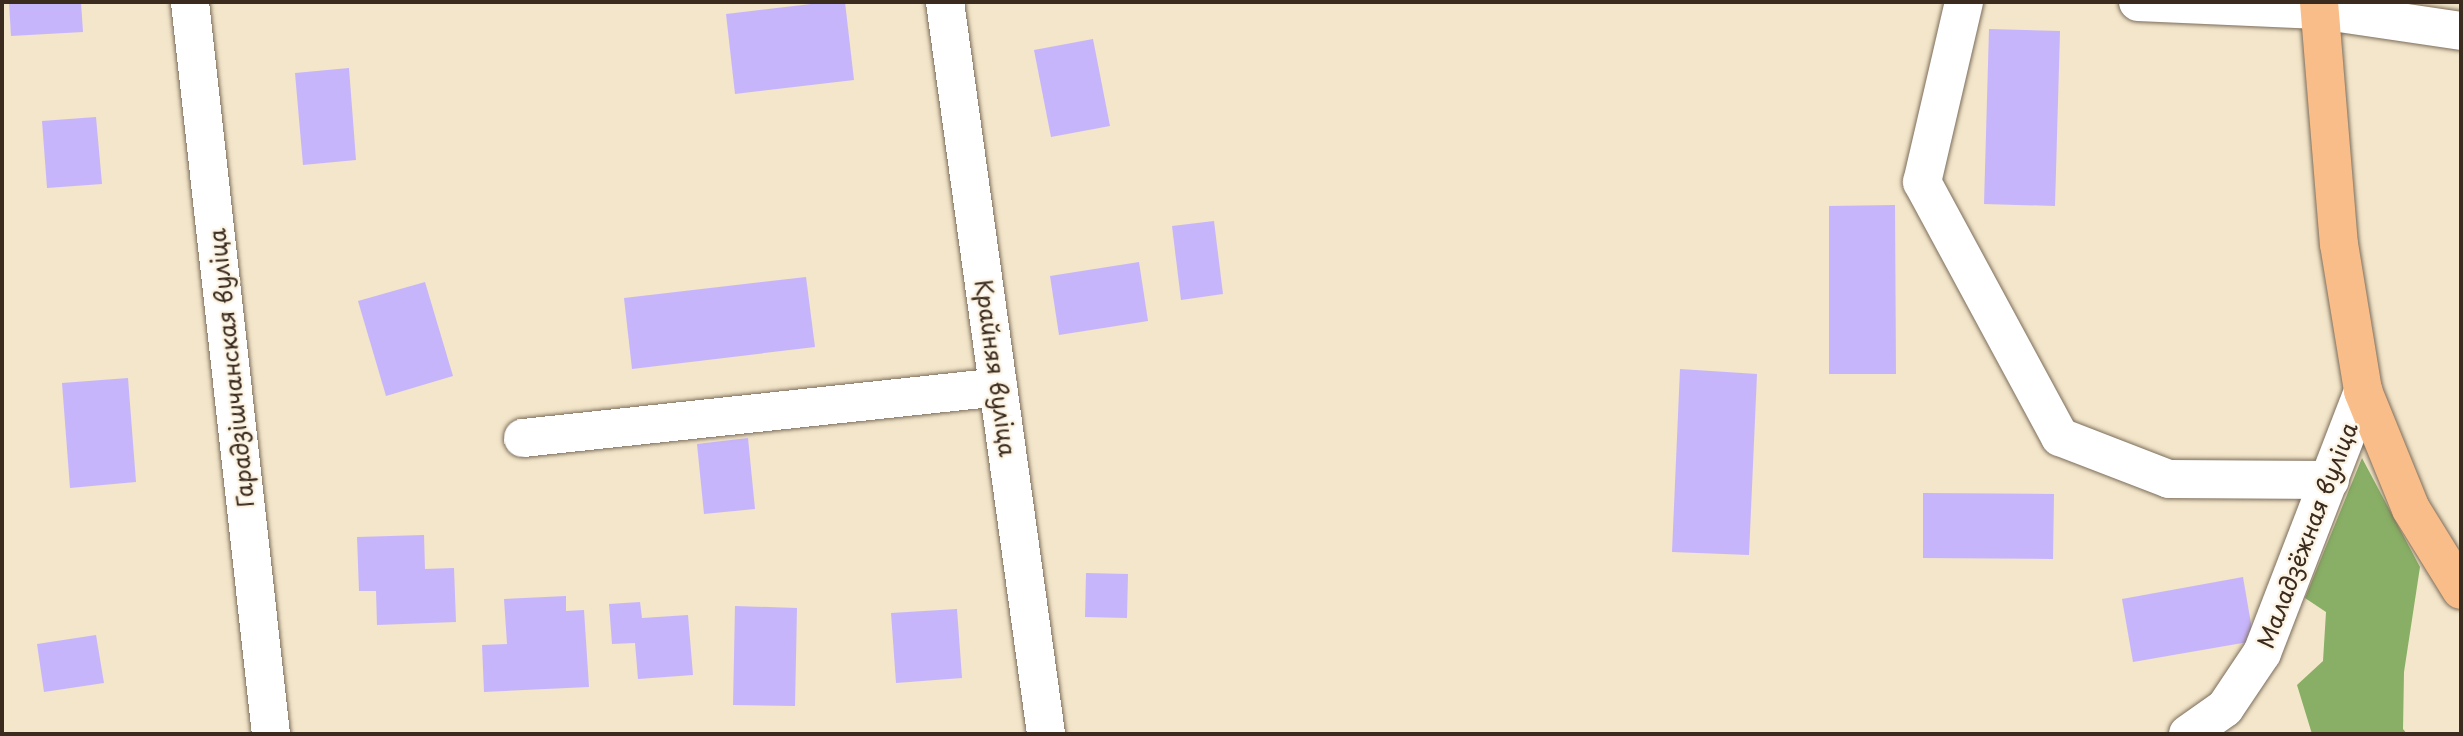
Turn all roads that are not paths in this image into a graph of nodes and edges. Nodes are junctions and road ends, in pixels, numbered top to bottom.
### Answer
1 (190, 2) edge
2 (945, 2) edge
3 (1964, 2) edge
4 (2138, 2) edge
5 (2319, 6) edge
6 (2461, 31) edge
7 (998, 387) junction
8 (2363, 391) junction
9 (523, 438) dead end
10 (2330, 480) junction
11 (2461, 590) edge
12 (271, 734) edge
13 (1046, 734) edge
14 (2188, 734) edge

1 - 12 street, Гарадзішчанская вуліца
2 - 7 street, Крайняя вуліца
3 - 10 street
4 - 5 street
5 - 6 street
5 - 8 main road
7 - 9 street
7 - 13 street, Крайняя вуліца
8 - 10 street, Маладзёжная вуліца
8 - 11 main road
10 - 14 street, Маладзёжная вуліца

